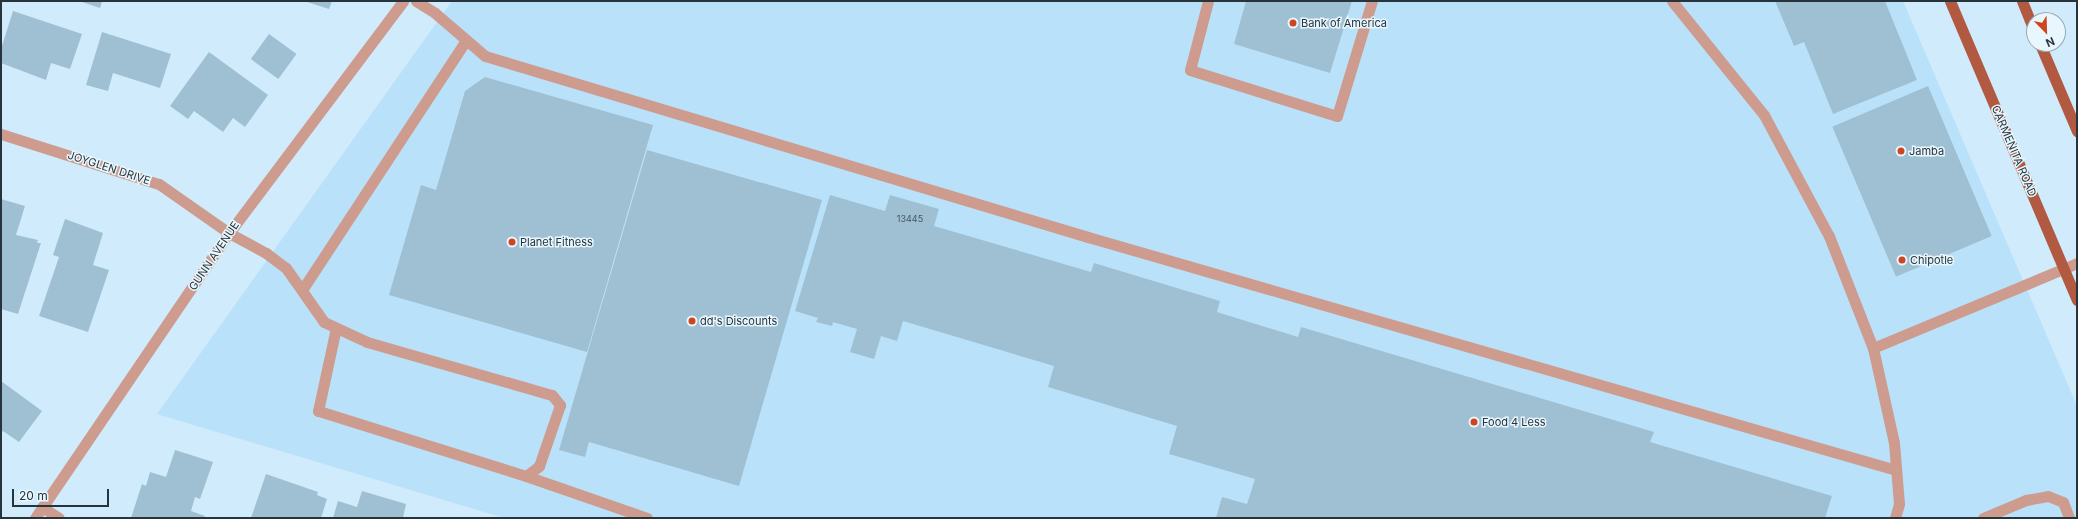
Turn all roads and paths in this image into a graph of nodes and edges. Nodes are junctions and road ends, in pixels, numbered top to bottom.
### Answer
1 (403, 1) edge
2 (416, 1) edge
3 (1208, 1) edge
4 (1372, 1) edge
5 (1672, 1) edge
6 (1950, 1) edge
7 (2023, 2) edge
8 (2027, 12) edge
9 (466, 40) junction
10 (2043, 52) edge
11 (2077, 131) edge
12 (1, 134) edge
13 (229, 233) junction
14 (2077, 263) edge
15 (2064, 269) junction
16 (302, 290) junction
17 (2077, 300) edge
18 (336, 328) junction
19 (1873, 348) junction
20 (1896, 470) junction
21 (526, 476) junction
22 (42, 507) junction
23 (34, 518) edge
24 (59, 518) edge
25 (647, 518) edge
26 (1895, 518) edge
27 (1983, 518) edge
28 (2069, 518) edge

1 - 13 street, GUNN AVENUE
2 - 9 street
3 - 4 street
5 - 19 street
6 - 15 main road, CARMENITA ROAD
7 - 8 main road
9 - 16 street
9 - 20 street
10 - 11 main road
12 - 13 street, JOYGLEN DRIVE
13 - 16 street, JOYGLEN DRIVE
13 - 22 street, GUNN AVENUE
14 - 15 street
15 - 17 main road, CARMENITA ROAD
15 - 19 street
16 - 18 street, JOYGLEN DRIVE
18 - 21 street
18 - 21 street, JOYGLEN DRIVE
19 - 20 street
20 - 26 street
21 - 25 street
22 - 23 street, GUNN AVENUE
22 - 24 street
27 - 28 street

